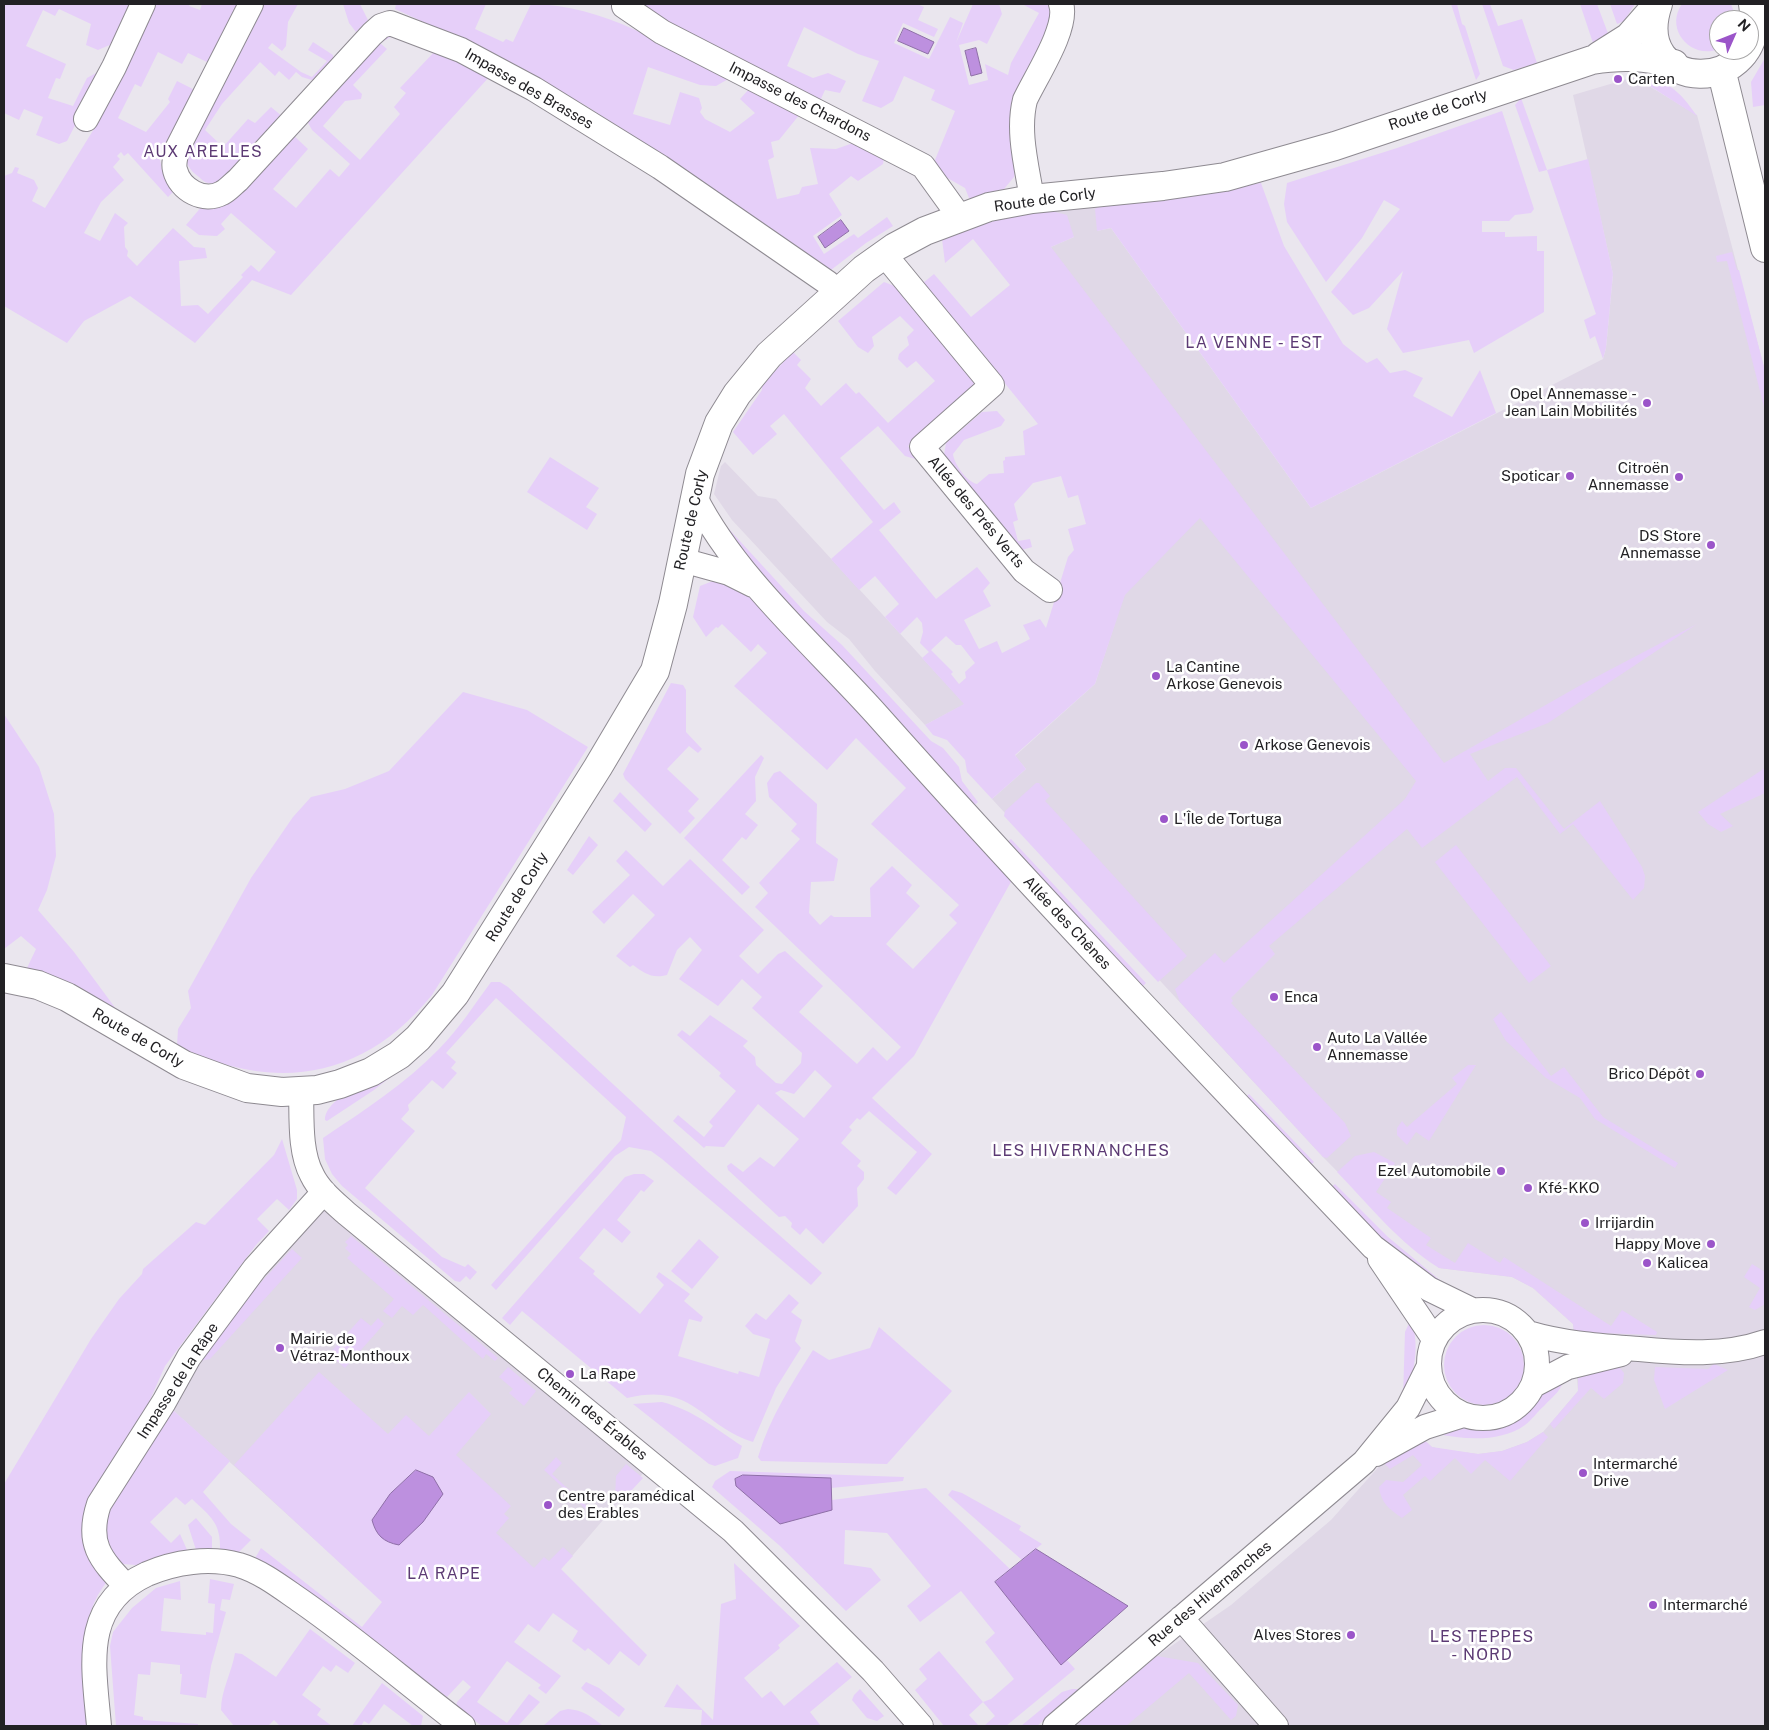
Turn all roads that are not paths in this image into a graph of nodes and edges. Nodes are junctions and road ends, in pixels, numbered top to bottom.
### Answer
1 (143, 4) edge
2 (251, 4) edge
3 (1062, 4) edge
4 (1657, 4) edge
5 (1754, 4) edge
6 (624, 6) dead end
7 (1761, 28) edge
8 (1592, 60) junction
9 (1674, 64) junction
10 (1722, 73) junction
11 (86, 119) dead end
12 (1032, 199) junction
13 (958, 218) junction
14 (1765, 248) edge
15 (884, 254) junction
16 (836, 292) junction
17 (695, 497) junction
18 (682, 560) junction
19 (1050, 590) dead end
20 (766, 596) junction
21 (4, 978) edge
22 (301, 1090) junction
23 (324, 1192) junction
24 (1373, 1247) junction
25 (1472, 1310) junction
26 (1528, 1333) junction
27 (1434, 1339) junction
28 (1765, 1342) edge
29 (1640, 1349) junction
30 (1428, 1366) junction
31 (1534, 1385) junction
32 (1463, 1414) junction
33 (1364, 1462) junction
34 (126, 1586) junction
35 (1181, 1618) junction
36 (99, 1726) edge
37 (463, 1726) edge
38 (921, 1726) edge
39 (1055, 1726) edge
40 (1276, 1726) edge

1 - 11 street
2 - 16 street, Impasse des Brasses
3 - 12 street
4 - 8 street, Route de Corly
4 - 9 street
5 - 7 street
6 - 13 street, Impasse des Chardons
7 - 10 street
8 - 9 street, Route de Corly
8 - 12 street, Route de Corly
9 - 10 street, Route de Corly
10 - 14 street
12 - 13 street, Route de Corly
13 - 15 street, Route de Corly
15 - 16 street, Route de Corly
15 - 19 street, Allée des Prés Verts
16 - 17 street, Route de Corly
17 - 18 street, Route de Corly
17 - 20 street, Allée des Chênes
18 - 20 street, Allée des Chênes
18 - 22 street, Route de Corly
20 - 24 street, Allée des Chênes
21 - 22 street, Route de Corly
22 - 23 street, Chemin des Érables
23 - 34 street, Impasse de la Râpe
23 - 38 street, Chemin des Érables
24 - 25 street, Allée des Chênes
24 - 27 street, Allée des Chênes
25 - 26 street
25 - 27 street
26 - 29 street
26 - 31 street
27 - 30 street
28 - 29 street
29 - 31 street
30 - 32 street
30 - 33 street, Rue des Hivernanches
31 - 32 street
32 - 33 street, Rue des Hivernanches
33 - 35 street, Rue des Hivernanches
34 - 36 street
34 - 37 street
35 - 39 street, Rue des Hivernanches
35 - 40 street

